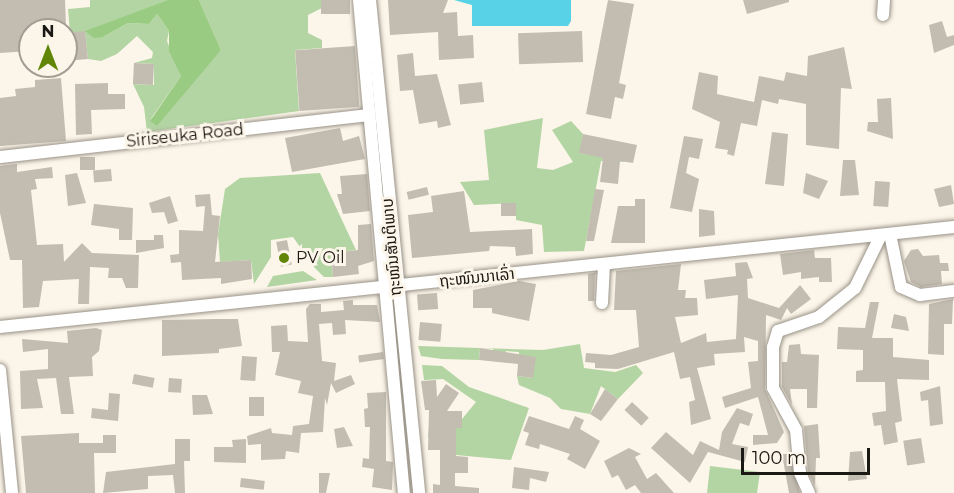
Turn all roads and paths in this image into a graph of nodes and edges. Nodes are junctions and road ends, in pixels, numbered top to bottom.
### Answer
1 (359, 0) edge
2 (370, 0) edge
3 (884, 0) edge
4 (883, 15) dead end
5 (370, 115) junction
6 (0, 157) edge
7 (954, 227) edge
8 (885, 234) junction
9 (604, 264) junction
10 (391, 287) junction
11 (954, 291) edge
12 (602, 303) dead end
13 (0, 327) edge
14 (0, 370) edge
15 (12, 493) edge
16 (404, 493) edge
17 (419, 493) edge
18 (808, 493) edge

1 - 5 street, ຖະໜົນສັນຕິພາບ
2 - 10 street, ຖະໜົນສັນຕິພາບ
3 - 4 street
5 - 6 street, Siriseuka Road
5 - 10 street, ຖະໜົນສັນຕິພາບ
7 - 8 street, ຖະໜົນນາເລົ່າ
8 - 9 street, ຖະໜົນນາເລົ່າ
8 - 11 street
8 - 18 street
9 - 10 street, ຖະໜົນນາເລົ່າ
9 - 12 street
10 - 13 street, ຖະໜົນນາເລົ່າ
10 - 16 street, ຖະໜົນສັນຕິພາບ
10 - 17 street, ຖະໜົນສັນຕິພາບ
14 - 15 street

